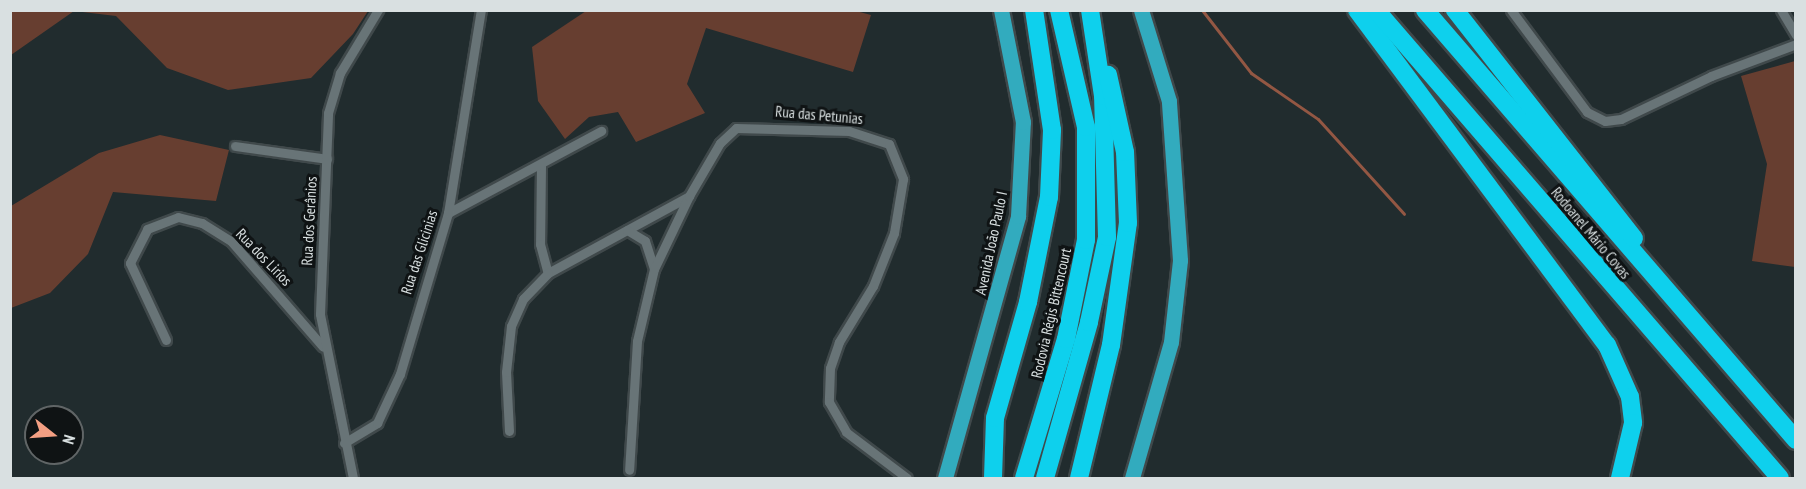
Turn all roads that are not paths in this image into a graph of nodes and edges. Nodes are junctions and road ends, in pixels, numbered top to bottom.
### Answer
1 (378, 10) edge
2 (481, 10) edge
3 (1002, 10) edge
4 (1034, 10) edge
5 (1059, 10) edge
6 (1090, 10) edge
7 (1141, 10) edge
8 (1357, 10) edge
9 (1376, 10) edge
10 (1425, 10) edge
11 (1455, 10) edge
12 (1511, 10) edge
13 (1781, 10) edge
14 (1796, 35) edge
15 (1796, 44) edge
16 (1099, 50) junction
17 (601, 131) dead end
18 (235, 146) dead end
19 (327, 159) junction
20 (541, 166) junction
21 (689, 196) junction
22 (448, 213) junction
23 (627, 230) junction
24 (654, 269) junction
25 (548, 273) junction
26 (1704, 334) junction
27 (166, 340) dead end
28 (324, 348) junction
29 (509, 431) dead end
30 (1796, 440) edge
31 (344, 443) junction
32 (1796, 469) edge
33 (629, 470) dead end
34 (1779, 476) edge
35 (353, 478) edge
36 (907, 478) edge
37 (945, 478) edge
38 (993, 478) edge
39 (1024, 478) edge
40 (1045, 478) edge
41 (1079, 478) edge
42 (1132, 478) edge
43 (1620, 478) edge

1 - 19 street, Rua dos Gerânios
2 - 22 street, Rua das Glicinias
3 - 37 main road, Avenida João Paulo I
4 - 38 highway
5 - 39 highway, Rodovia Régis Bittencourt
6 - 16 highway
7 - 42 main road
8 - 43 highway
9 - 34 highway, Rodoanel Mário Covas
10 - 26 highway, Rodoanel Mário Covas
11 - 26 highway
12 - 15 street
13 - 14 street
16 - 40 highway
16 - 41 highway
17 - 20 street
18 - 19 street
19 - 28 street, Rua dos Gerânios
20 - 22 street
20 - 25 street
21 - 23 street
21 - 24 street, Rua das Petunias
21 - 36 street, Rua das Petunias
22 - 31 street, Rua das Glicinias
23 - 24 street
23 - 25 street
24 - 33 street, Rua das Petunias
25 - 29 street
26 - 30 highway, Rodoanel Mário Covas
27 - 28 street, Rua dos Lirios
28 - 31 street, Rua dos Gerânios
31 - 35 street, Rua dos Gerânios
32 - 34 highway

